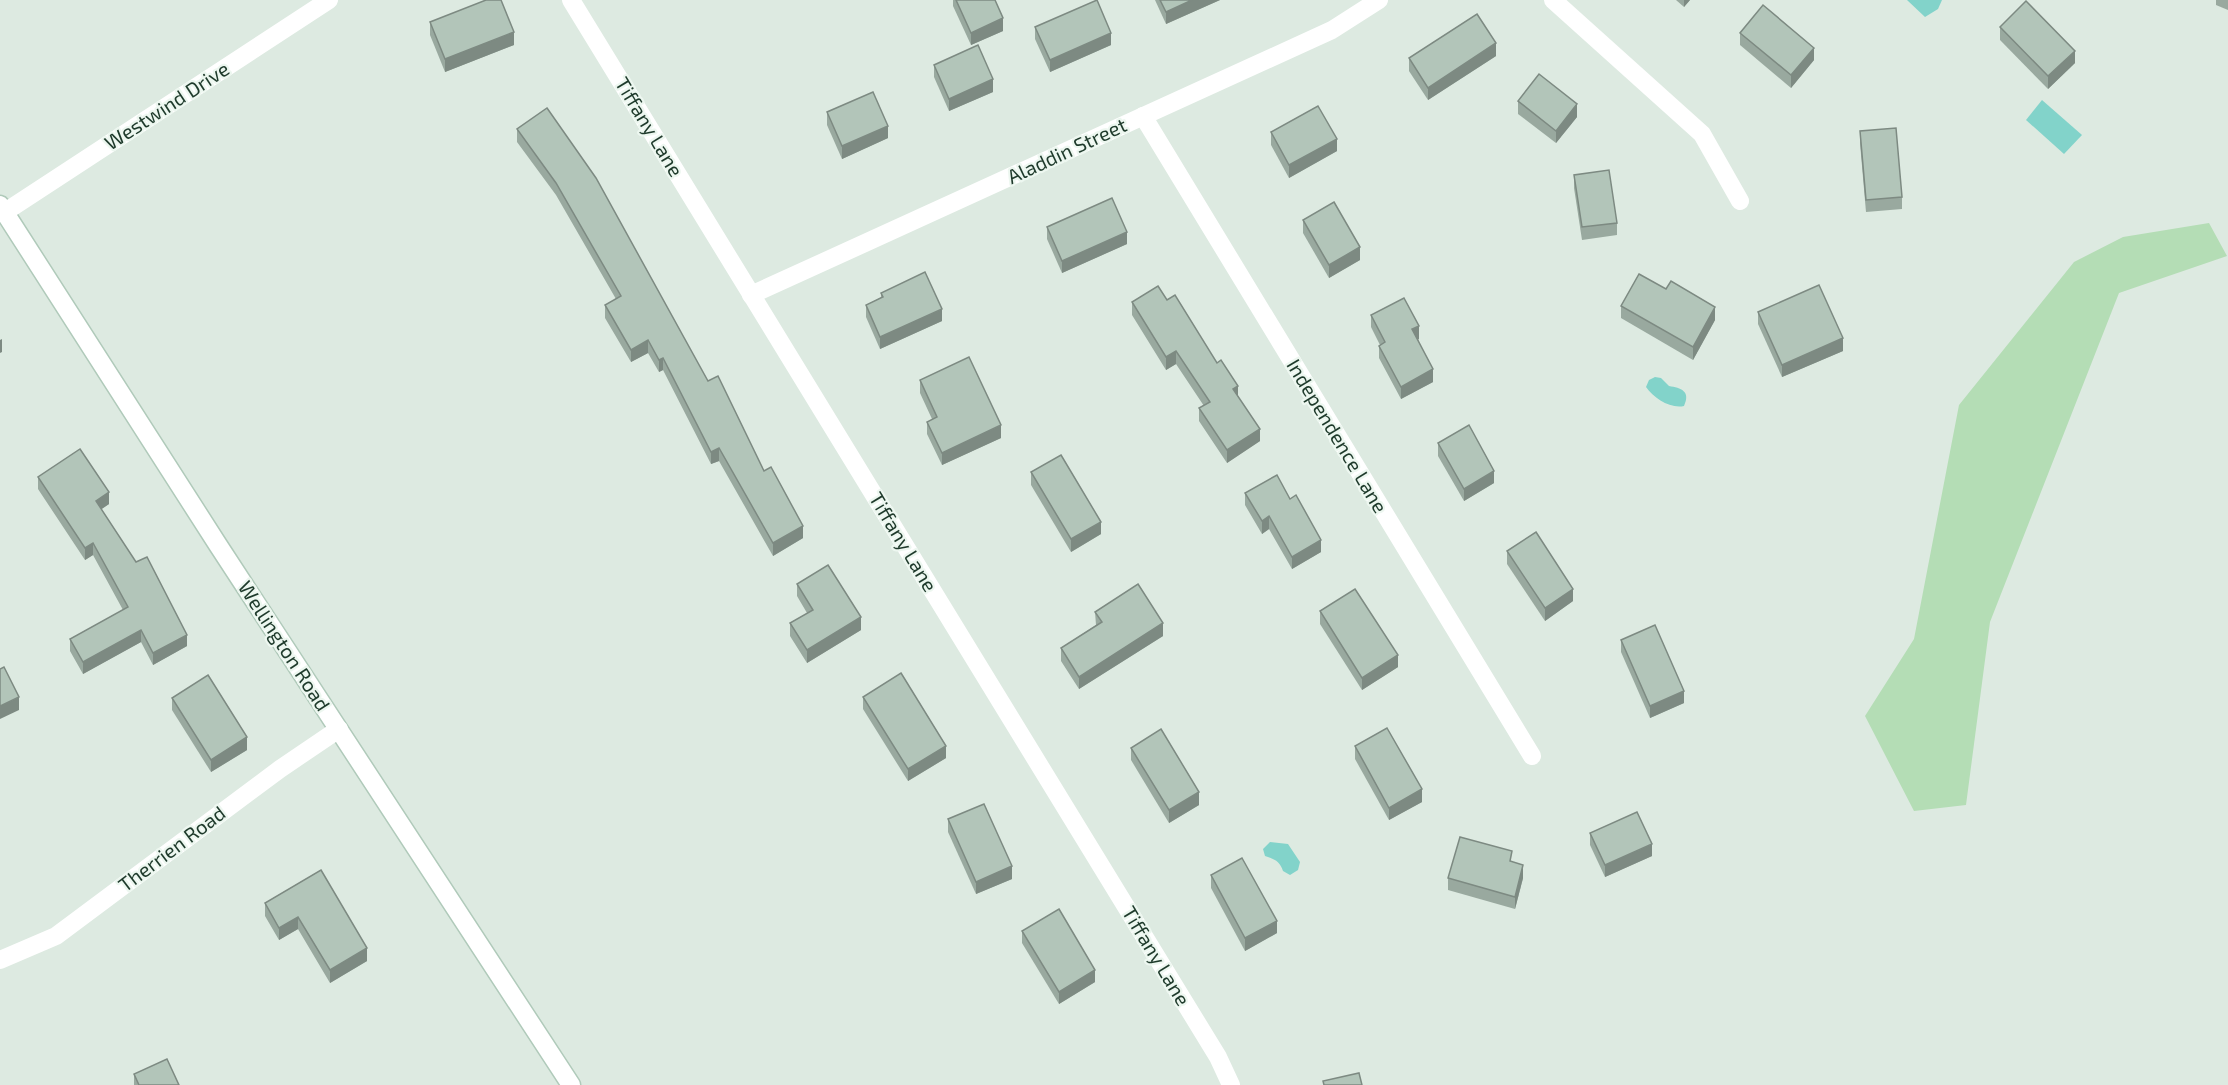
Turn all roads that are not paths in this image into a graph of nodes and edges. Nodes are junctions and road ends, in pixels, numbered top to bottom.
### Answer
1 (329, 0) edge
2 (572, 0) edge
3 (1379, 0) edge
4 (1553, 0) edge
5 (1143, 116) junction
6 (1740, 201) dead end
7 (2, 208) edge
8 (752, 295) junction
9 (339, 729) junction
10 (1532, 756) dead end
11 (0, 960) edge
12 (571, 1085) edge
13 (1231, 1085) edge

1 - 7 street, Westwind Drive
2 - 8 street, Tiffany Lane
3 - 5 street, Aladdin Street
4 - 6 street
5 - 8 street, Aladdin Street
5 - 10 street, Independence Lane
7 - 9 street, Wellington Road
8 - 13 street, Tiffany Lane
9 - 11 street, Therrien Road
9 - 12 street, Wellington Road

